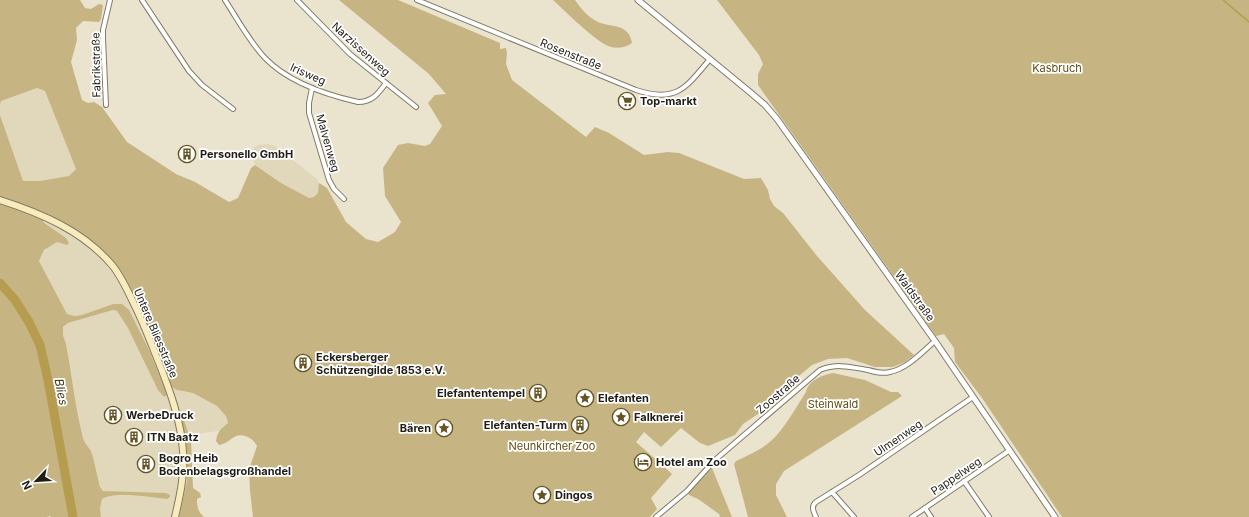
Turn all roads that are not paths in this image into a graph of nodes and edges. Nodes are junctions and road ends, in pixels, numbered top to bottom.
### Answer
1 (110, 0) edge
2 (142, 0) edge
3 (225, 0) edge
4 (297, 0) edge
5 (417, 0) edge
6 (638, 0) edge
7 (710, 59) junction
8 (386, 83) junction
9 (312, 88) junction
10 (106, 105) dead end
11 (416, 107) dead end
12 (233, 109) dead end
13 (344, 199) dead end
14 (0, 200) edge
15 (935, 341) junction
16 (973, 397) junction
17 (1010, 450) junction
18 (964, 481) junction
19 (832, 492) junction
20 (925, 508) junction
21 (175, 517) edge
22 (656, 517) edge
23 (816, 517) edge
24 (854, 517) edge
25 (912, 517) edge
26 (931, 517) edge
27 (989, 517) edge
28 (1055, 517) edge

1 - 10 street, Fabrikstraße
2 - 12 street
3 - 9 street, Irisweg
4 - 8 street, Narzissenweg
5 - 7 street, Rosenstraße
6 - 7 street, Waldstraße
7 - 15 street, Waldstraße
8 - 9 street, Irisweg
8 - 11 street, Narzissenweg
9 - 13 street, Malvenweg
14 - 21 main road, Untere Bliesstraße
15 - 16 street, Waldstraße
15 - 22 street, Zoostraße
16 - 17 street, Waldstraße
16 - 19 street, Ulmenweg
17 - 18 street, Pappelweg
17 - 28 street, Waldstraße
18 - 20 street, Pappelweg
18 - 27 street
19 - 23 street, Ulmenweg
19 - 24 street
20 - 25 street, Pappelweg
20 - 26 street

